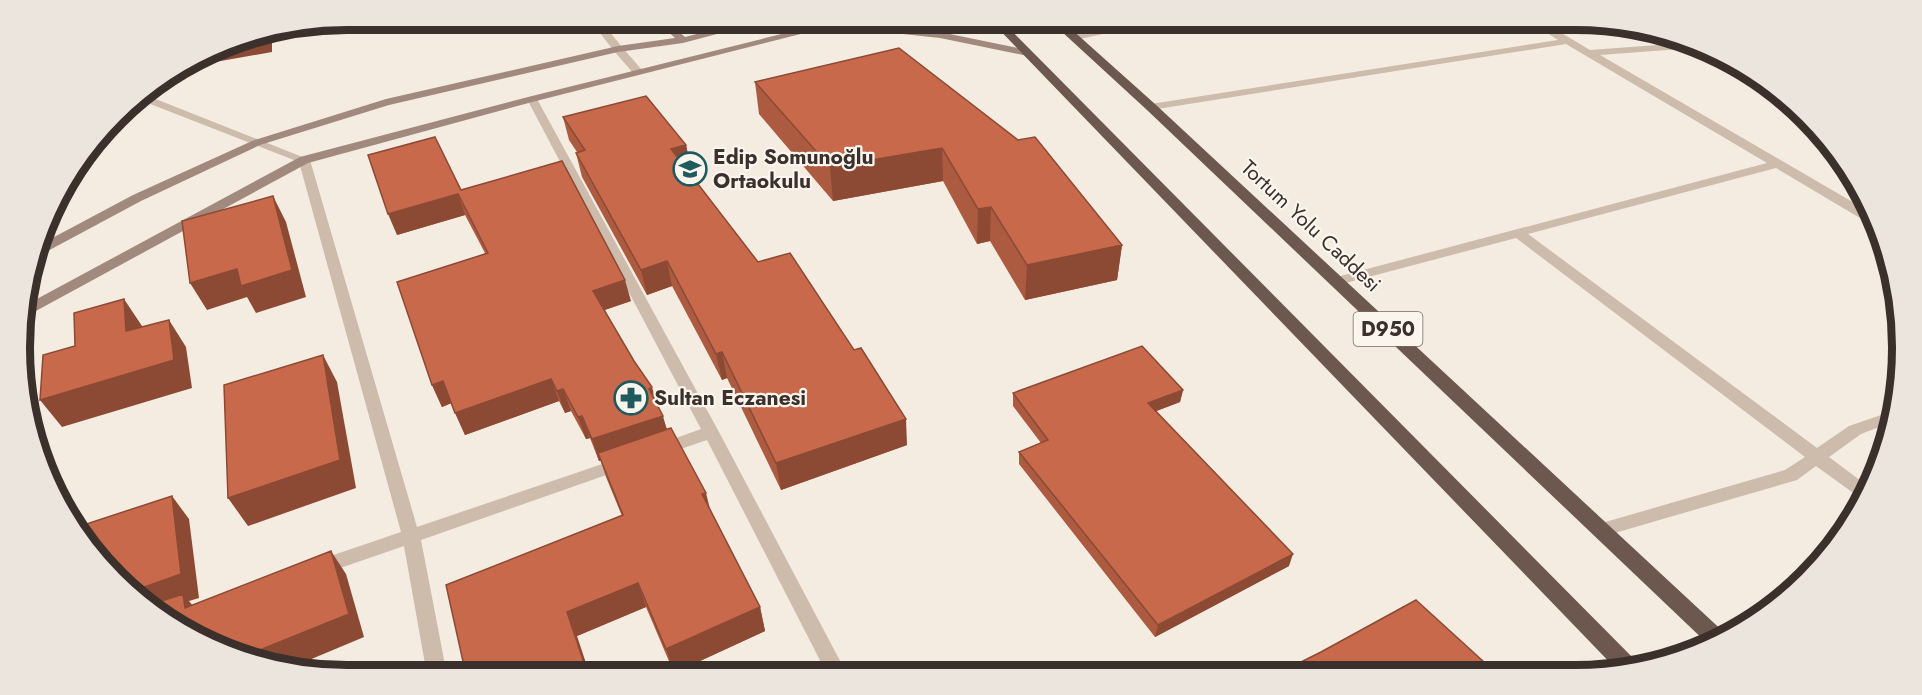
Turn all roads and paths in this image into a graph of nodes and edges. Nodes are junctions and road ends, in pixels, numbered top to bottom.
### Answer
1 (602, 30) edge
2 (671, 30) edge
3 (726, 30) edge
4 (814, 30) edge
5 (864, 30) edge
6 (892, 30) edge
7 (1004, 30) edge
8 (1066, 30) edge
9 (1114, 30) edge
10 (1549, 30) edge
11 (802, 33) junction
12 (1075, 37) junction
13 (683, 40) junction
14 (1569, 41) junction
15 (1677, 47) edge
16 (618, 49) junction
17 (1028, 53) junction
18 (1590, 53) junction
19 (638, 72) junction
20 (532, 99) junction
21 (149, 100) edge
22 (1151, 107) junction
23 (256, 143) junction
24 (304, 160) junction
25 (1777, 164) junction
26 (1862, 213) edge
27 (1518, 233) junction
28 (47, 245) edge
29 (1338, 281) junction
30 (33, 307) edge
31 (1884, 419) edge
32 (711, 432) junction
33 (1817, 457) junction
34 (1859, 489) edge
35 (1601, 531) junction
36 (411, 537) junction
37 (299, 574) edge
38 (1711, 634) edge
39 (1623, 661) edge
40 (436, 665) edge
41 (832, 665) edge

1 - 16 street
2 - 13 main road
3 - 13 main road
4 - 11 main road
5 - 11 main road
6 - 17 main road
7 - 17 highway, D950
8 - 12 highway, Tortum Yolu Caddesi / D950
9 - 12 street
10 - 14 street
11 - 19 main road
12 - 22 highway, Tortum Yolu Caddesi / D950
13 - 16 main road
14 - 18 street
14 - 22 street
15 - 18 street
16 - 19 street
16 - 23 main road
17 - 39 highway, D950
18 - 25 street
19 - 20 main road
20 - 24 main road
20 - 32 street
21 - 23 street
22 - 29 highway, Tortum Yolu Caddesi / D950
23 - 24 street
23 - 28 main road
24 - 30 main road
24 - 36 street
25 - 26 street
25 - 27 street
27 - 29 street
27 - 33 street
29 - 35 highway, Tortum Yolu Caddesi / D950
31 - 33 street
32 - 36 street
32 - 41 street
33 - 34 street
33 - 35 street
35 - 38 highway, Tortum Yolu Caddesi / D950
36 - 37 street
36 - 40 street

